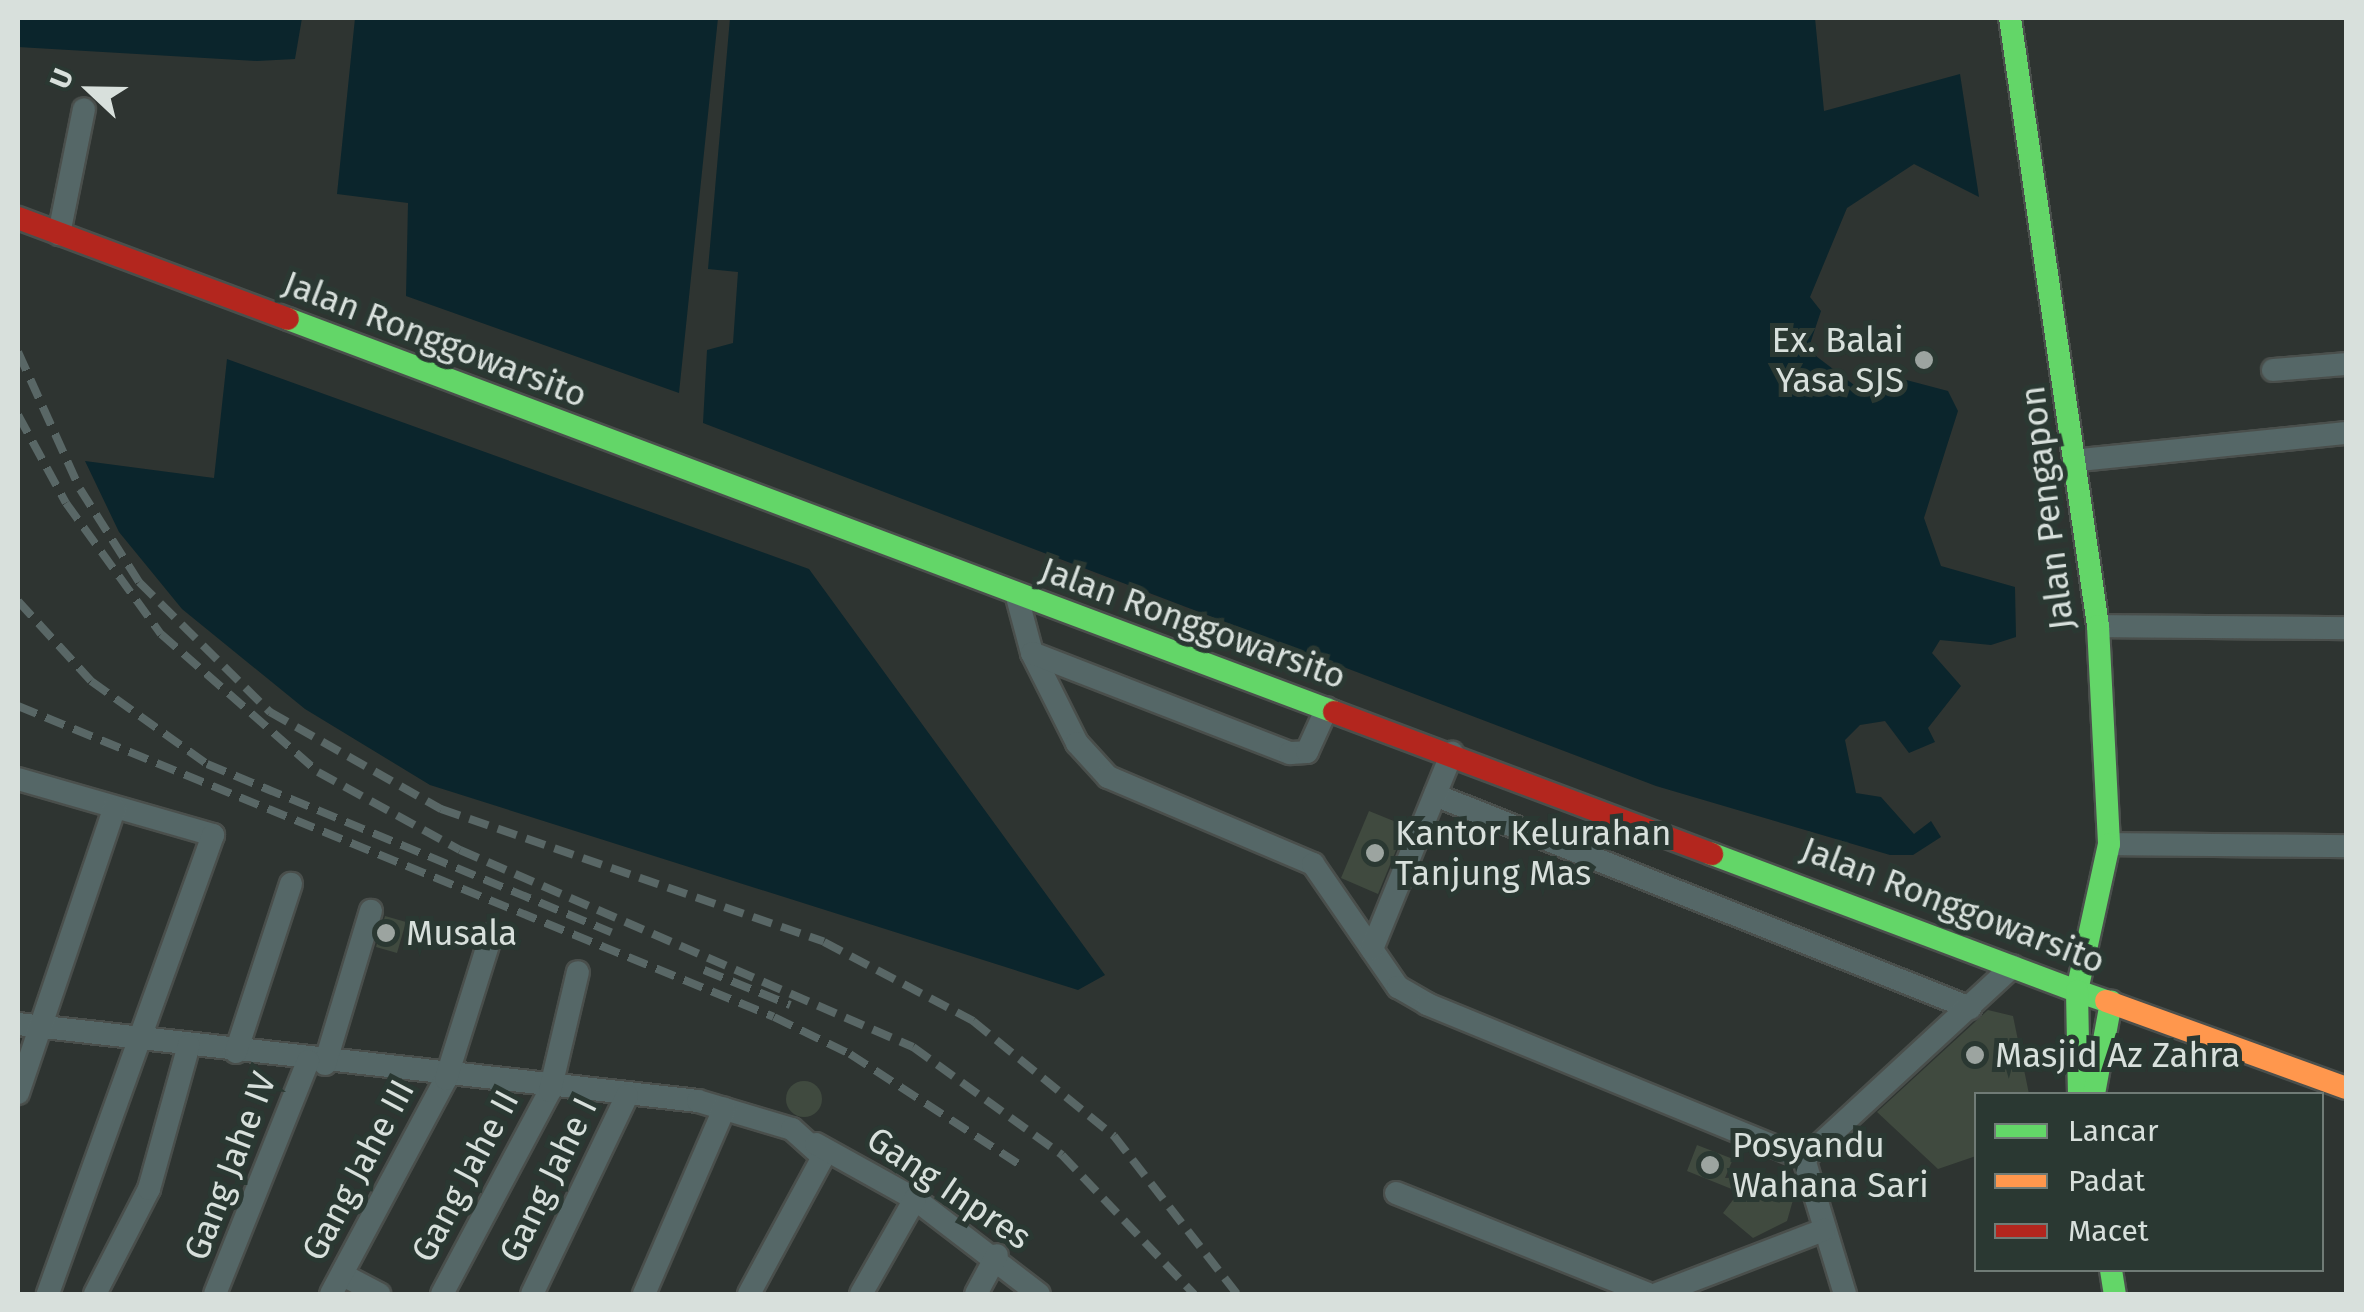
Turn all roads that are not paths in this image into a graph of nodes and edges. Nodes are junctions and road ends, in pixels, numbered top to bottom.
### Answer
1 (2010, 18) edge
2 (84, 109) dead end
3 (18, 218) edge
4 (60, 234) junction
5 (2346, 364) edge
6 (2273, 370) dead end
7 (2346, 433) edge
8 (2080, 460) junction
9 (1018, 597) junction
10 (2098, 626) junction
11 (2346, 628) edge
12 (1032, 654) junction
13 (1327, 708) junction
14 (1452, 753) junction
15 (18, 780) edge
16 (1434, 795) junction
17 (114, 808) junction
18 (2108, 844) junction
19 (2346, 846) edge
20 (291, 884) dead end
21 (372, 911) dead end
22 (491, 935) dead end
23 (1372, 949) junction
24 (2013, 966) junction
25 (578, 972) dead end
26 (2077, 992) junction
27 (2111, 1002) junction
28 (1970, 1008) junction
29 (18, 1024) edge
30 (42, 1027) junction
31 (140, 1038) junction
32 (189, 1045) junction
33 (236, 1052) junction
34 (316, 1063) junction
35 (446, 1078) junction
36 (2346, 1088) edge
37 (550, 1090) junction
38 (2078, 1092) edge
39 (2094, 1092) edge
40 (18, 1093) edge
41 (627, 1096) junction
42 (724, 1109) junction
43 (816, 1144) junction
44 (1804, 1159) junction
45 (1396, 1193) dead end
46 (914, 1199) junction
47 (1824, 1230) junction
48 (997, 1255) junction
49 (337, 1285) edge
50 (48, 1294) edge
51 (95, 1294) edge
52 (214, 1294) edge
53 (379, 1294) edge
54 (442, 1294) edge
55 (532, 1294) edge
56 (644, 1294) edge
57 (749, 1294) edge
58 (860, 1294) edge
59 (976, 1294) edge
60 (1040, 1294) edge
61 (1648, 1294) edge
62 (1657, 1294) edge
63 (1845, 1294) edge

1 - 8 main road, Jalan Pengapon
2 - 4 street
3 - 4 main road, Jalan Ronggowarsito
4 - 9 main road, Jalan Ronggowarsito
5 - 6 street
7 - 8 street
8 - 10 main road, Jalan Pengapon
9 - 12 street
9 - 13 main road, Jalan Ronggowarsito
10 - 11 street
10 - 18 main road, Jalan Pengapon
12 - 13 street
12 - 23 street
13 - 14 main road, Jalan Ronggowarsito
14 - 16 street
14 - 24 main road, Jalan Ronggowarsito
15 - 17 street
16 - 23 street
16 - 28 street
17 - 30 street
17 - 31 street
18 - 19 street
18 - 26 main road, Jalan Pengapon
20 - 33 street
21 - 34 street, Gang Jahe IV
22 - 35 street, Gang Jahe III
23 - 44 street
24 - 26 main road, Jalan Ronggowarsito
24 - 28 street
25 - 37 street, Gang Jahe II
26 - 27 main road, Jalan Ronggowarsito
26 - 38 main road, Jalan Pengapon
27 - 36 main road, Jalan Ronggowarsito
27 - 39 main road
28 - 44 street
29 - 30 street, Gang Inpres
30 - 31 street, Gang Inpres
30 - 40 street
31 - 32 street, Gang Inpres
31 - 50 street
32 - 33 street, Gang Inpres
32 - 51 street
33 - 34 street, Gang Inpres
34 - 35 street, Gang Inpres
34 - 52 street, Gang Jahe IV
35 - 37 street, Gang Inpres
35 - 49 street, Gang Jahe III
37 - 41 street, Gang Inpres
37 - 54 street, Gang Jahe II
41 - 42 street, Gang Inpres
41 - 55 street, Gang Jahe I
42 - 43 street, Gang Inpres
42 - 56 street
43 - 46 street, Gang Inpres
43 - 57 street
44 - 47 street
45 - 61 street
46 - 48 street, Gang Inpres
46 - 58 street
47 - 62 street
47 - 63 street
48 - 59 street
48 - 60 street, Gang Inpres
49 - 53 street

